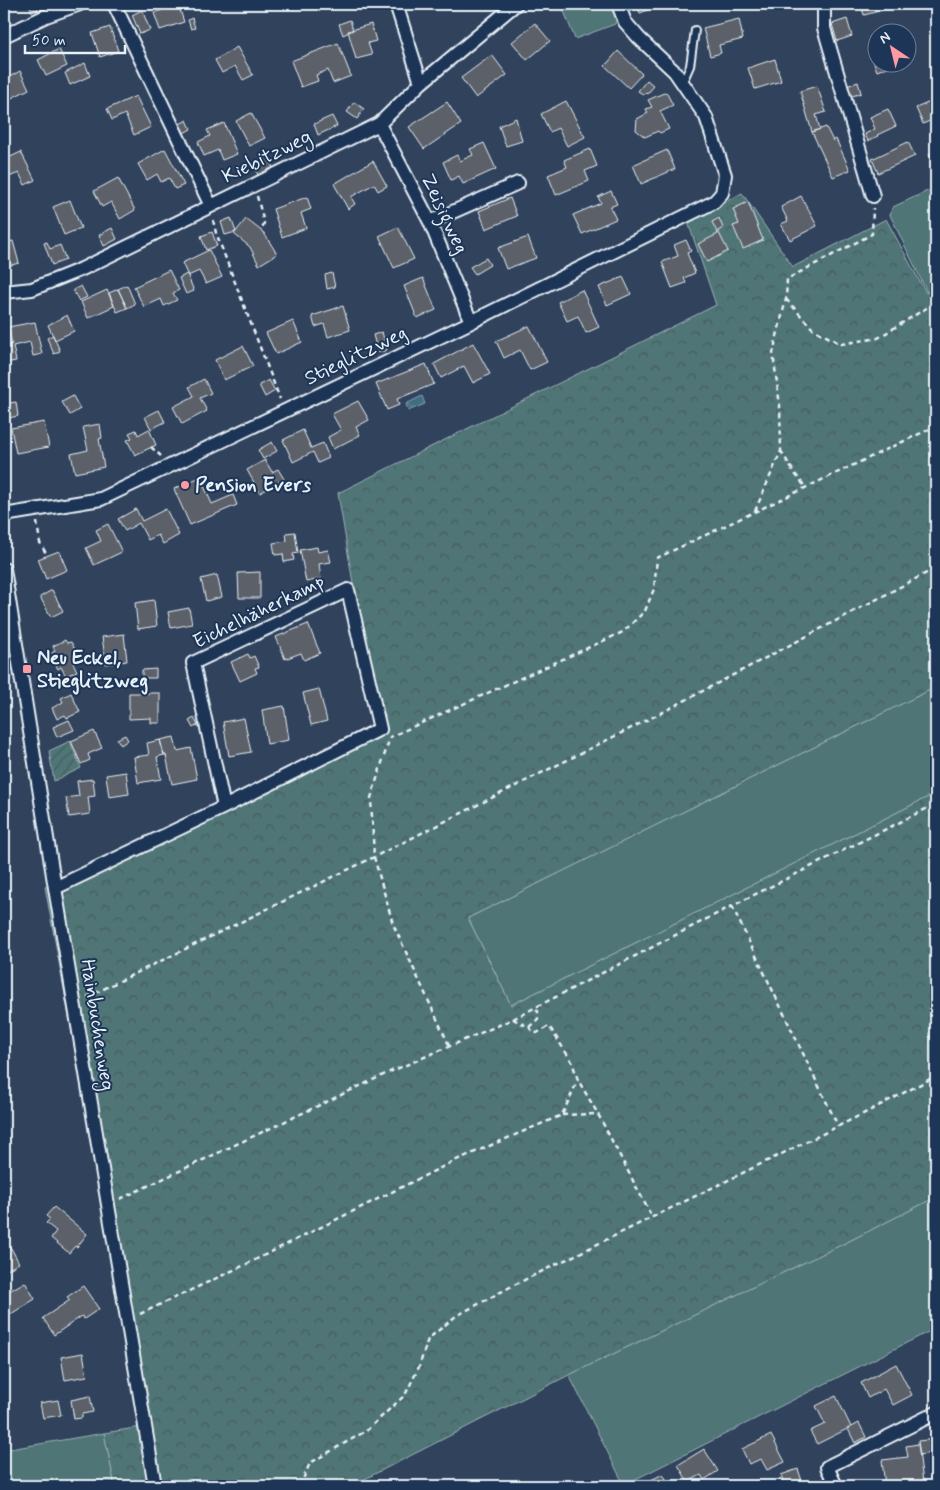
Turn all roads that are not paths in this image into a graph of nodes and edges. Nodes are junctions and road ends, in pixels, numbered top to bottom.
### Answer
1 (80, 4) edge
2 (114, 4) edge
3 (396, 4) edge
4 (516, 4) edge
5 (618, 4) edge
6 (824, 4) edge
7 (695, 30) dead end
8 (4, 36) edge
9 (683, 82) junction
10 (421, 83) junction
11 (379, 124) junction
12 (518, 183) dead end
13 (873, 196) road end
14 (210, 206) junction
15 (430, 222) junction
16 (4, 292) edge
17 (471, 322) junction
18 (4, 515) edge
19 (4, 569) edge
20 (224, 807) junction
21 (55, 888) junction
22 (936, 1414) edge
23 (154, 1482) edge
24 (836, 1486) edge

1 - 8 street
2 - 14 street
3 - 10 street
4 - 10 street, Kiebitzweg
5 - 9 street
6 - 13 street
7 - 9 lane
9 - 17 street, Stieglitzweg
10 - 11 street, Kiebitzweg
11 - 14 street, Kiebitzweg
11 - 15 street, Zeisigweg
12 - 15 street
14 - 16 street, Kiebitzweg
15 - 17 street, Zeisigweg
17 - 18 street, Stieglitzweg
19 - 21 street, Hainbuchenweg
20 - 20 street, Eichelhäherkamp
20 - 21 street, Eichelhäherkamp
21 - 23 street, Hainbuchenweg
22 - 24 street

